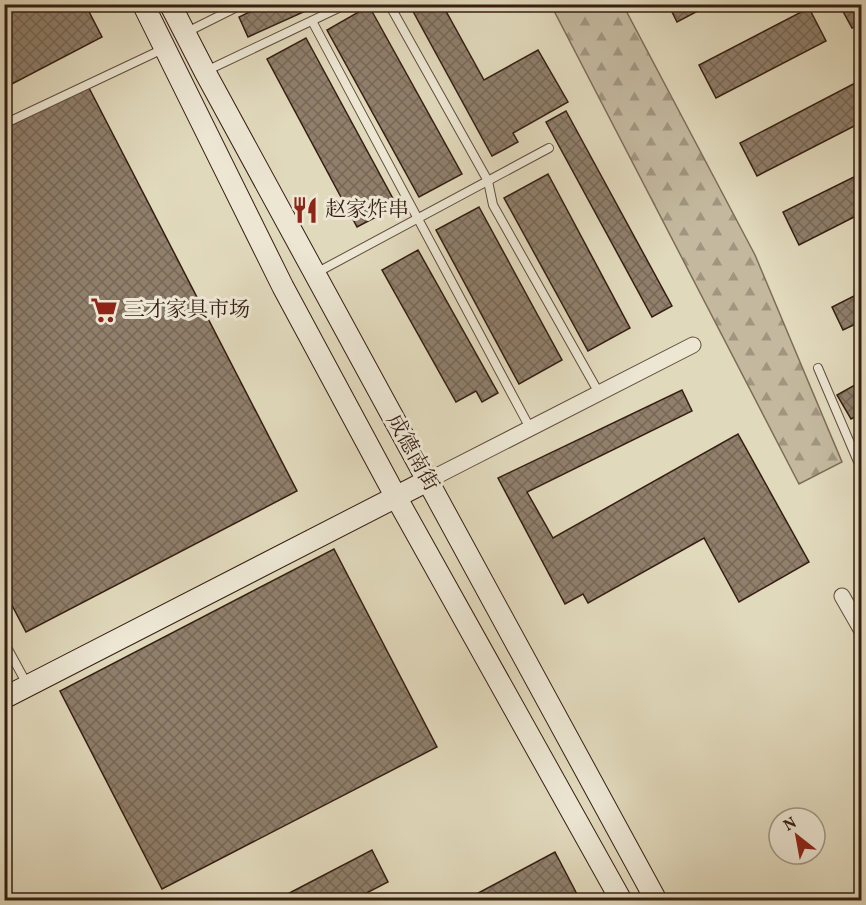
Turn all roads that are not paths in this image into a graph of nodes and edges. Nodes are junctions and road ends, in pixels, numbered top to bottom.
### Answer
1 (143, 4) edge
2 (170, 4) edge
3 (243, 4) edge
4 (347, 4) edge
5 (389, 4) edge
6 (312, 21) junction
7 (184, 33) junction
8 (166, 48) junction
9 (205, 72) junction
10 (4, 124) edge
11 (549, 148) dead end
12 (488, 181) junction
13 (418, 218) junction
14 (314, 274) junction
15 (693, 345) dead end
16 (818, 368) dead end
17 (599, 393) junction
18 (531, 428) junction
19 (861, 471) edge
20 (427, 481) junction
21 (396, 497) junction
22 (842, 596) dead end
23 (861, 632) edge
24 (4, 642) edge
25 (28, 686) junction
26 (4, 698) edge
27 (621, 900) edge
28 (656, 900) edge

1 - 8 main road, 成德南街
2 - 7 main road, 成德南街
3 - 7 lane
4 - 6 lane
5 - 12 lane
6 - 9 lane
6 - 13 lane
7 - 9 main road, 成德南街
8 - 10 lane
8 - 21 main road, 成德南街
9 - 14 main road, 成德南街
11 - 12 lane
12 - 13 lane
12 - 17 lane
13 - 14 lane
13 - 18 lane
14 - 20 main road, 成德南街
15 - 17 street
16 - 19 lane
17 - 18 street
18 - 20 street
20 - 21 main road
20 - 28 main road, 成德南街
21 - 25 main road
21 - 27 main road, 成德南街
22 - 23 street
24 - 25 lane
25 - 26 main road

